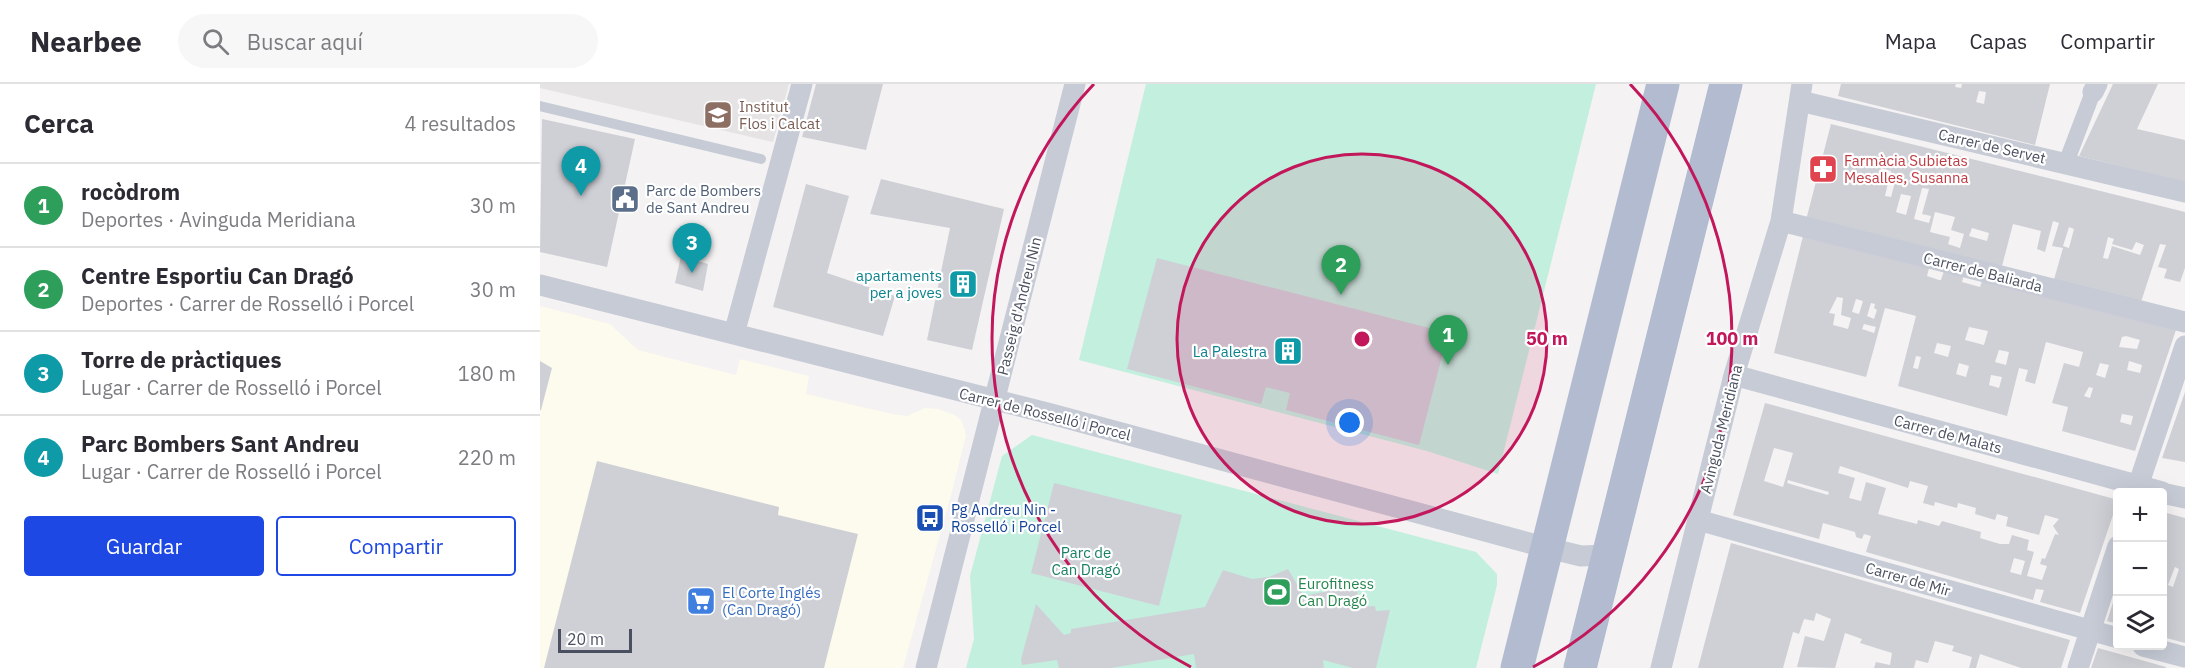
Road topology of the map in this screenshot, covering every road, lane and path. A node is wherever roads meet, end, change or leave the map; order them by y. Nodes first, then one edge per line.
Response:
1 (802, 84) edge
2 (1075, 84) edge
3 (1663, 84) edge
4 (1725, 84) edge
5 (2095, 88) edge
6 (1801, 92) edge
7 (540, 105) edge
8 (761, 159) dead end
9 (2066, 164) junction
10 (2185, 192) edge
11 (1781, 220) junction
12 (540, 285) edge
13 (2185, 322) edge
14 (734, 334) junction
15 (2185, 346) edge
16 (1734, 375) junction
17 (994, 400) junction
18 (2130, 488) edge
19 (2138, 488) edge
20 (2167, 493) edge
21 (2185, 498) edge
22 (1698, 520) junction
23 (1548, 548) junction
24 (1608, 555) junction
25 (2113, 561) edge
26 (2090, 631) junction
27 (2113, 637) edge
28 (2160, 650) edge
29 (2185, 657) edge
30 (926, 668) edge
31 (1517, 668) edge
32 (1580, 668) edge
33 (1661, 668) edge
34 (2078, 668) edge

1 - 14 street
2 - 17 street, Passeig d'Andreu Nin
3 - 23 main road
4 - 24 main road
5 - 9 street
6 - 9 street, Carrer de Servet
6 - 11 street, Avinguda Meridiana
7 - 8 lane
9 - 10 street, Carrer de Servet
11 - 13 street, Carrer de Baliarda
11 - 16 street, Avinguda Meridiana
12 - 14 street, Carrer de Rosselló i Porcel
14 - 17 street, Carrer de Rosselló i Porcel
15 - 19 street
16 - 18 street, Carrer de Malats
16 - 22 street, Avinguda Meridiana
17 - 23 street, Carrer de Rosselló i Porcel
17 - 30 street, Passeig d'Andreu Nin
20 - 21 street, Carrer de Malats
22 - 26 street, Carrer de Mir
22 - 33 street, Avinguda Meridiana
23 - 24 street
23 - 31 main road
24 - 32 main road
25 - 26 street
26 - 27 street, Carrer de Mir
26 - 34 street
28 - 29 street

